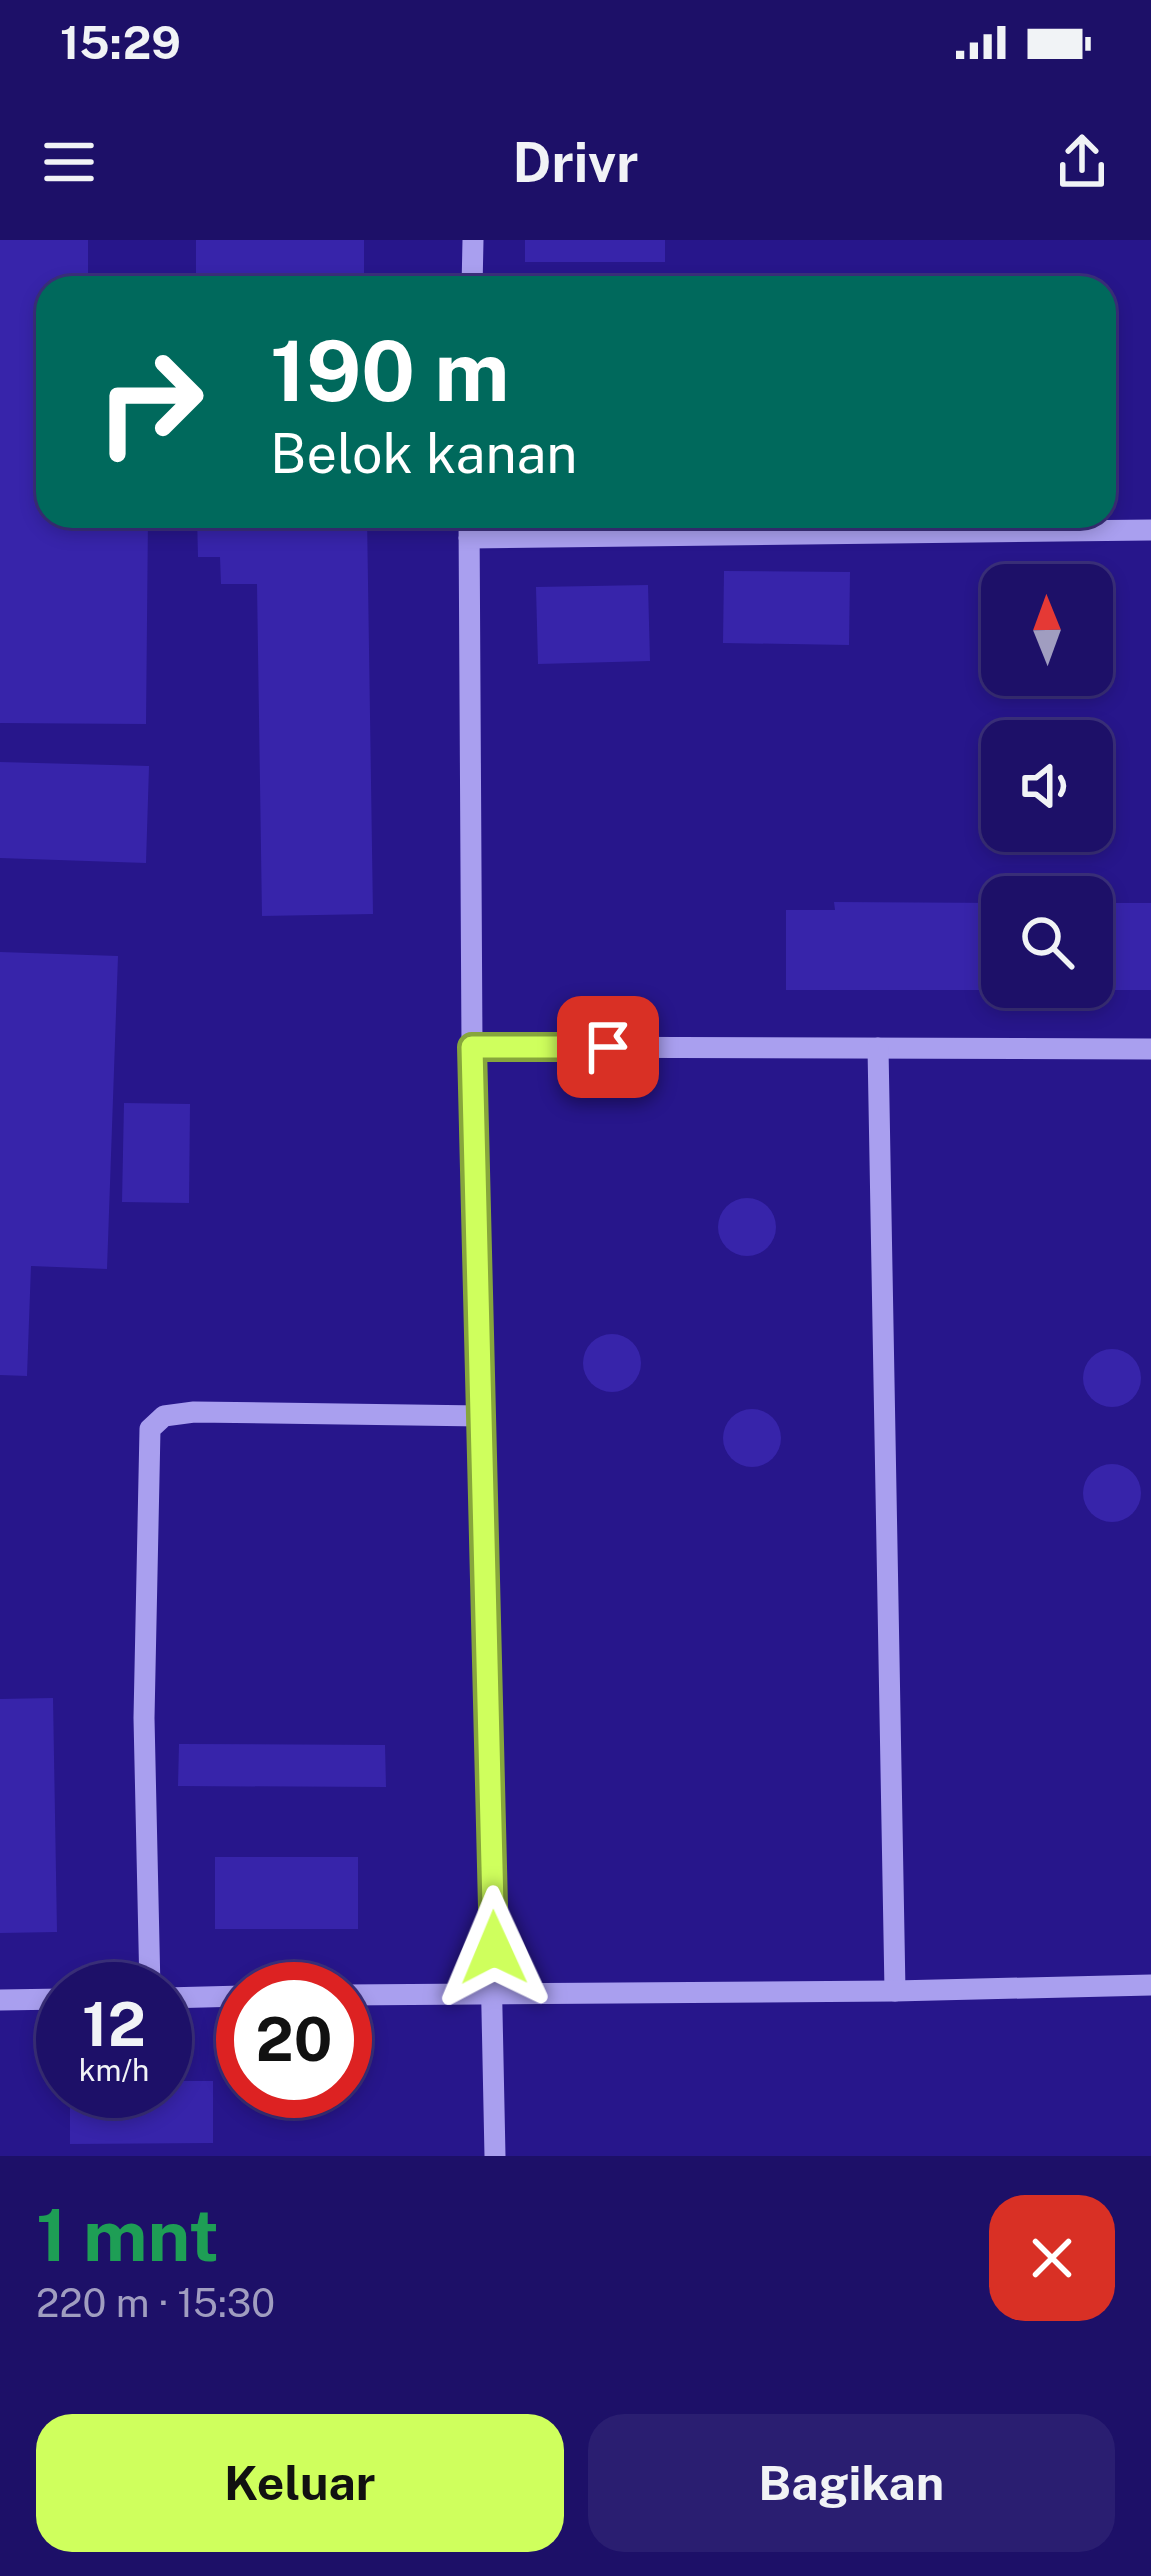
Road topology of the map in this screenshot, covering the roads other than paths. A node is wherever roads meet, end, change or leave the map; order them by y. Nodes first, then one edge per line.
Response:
1 (473, 240) edge
2 (472, 276) edge
3 (469, 528) edge
4 (696, 528) edge
5 (1151, 530) edge
6 (472, 1047) junction
7 (878, 1048) junction
8 (1151, 1048) edge
9 (481, 1416) junction
10 (149, 1962) edge
11 (1151, 1985) edge
12 (895, 1991) junction
13 (495, 1993) junction
14 (372, 1995) edge
15 (36, 1999) edge
16 (0, 2000) edge
17 (495, 2156) edge

1 - 2 lane
3 - 6 lane
4 - 5 lane
6 - 7 lane
6 - 9 lane
7 - 8 lane
7 - 12 lane
9 - 10 lane
9 - 13 lane
11 - 12 lane
12 - 13 lane
13 - 14 lane
13 - 17 lane
15 - 16 lane

